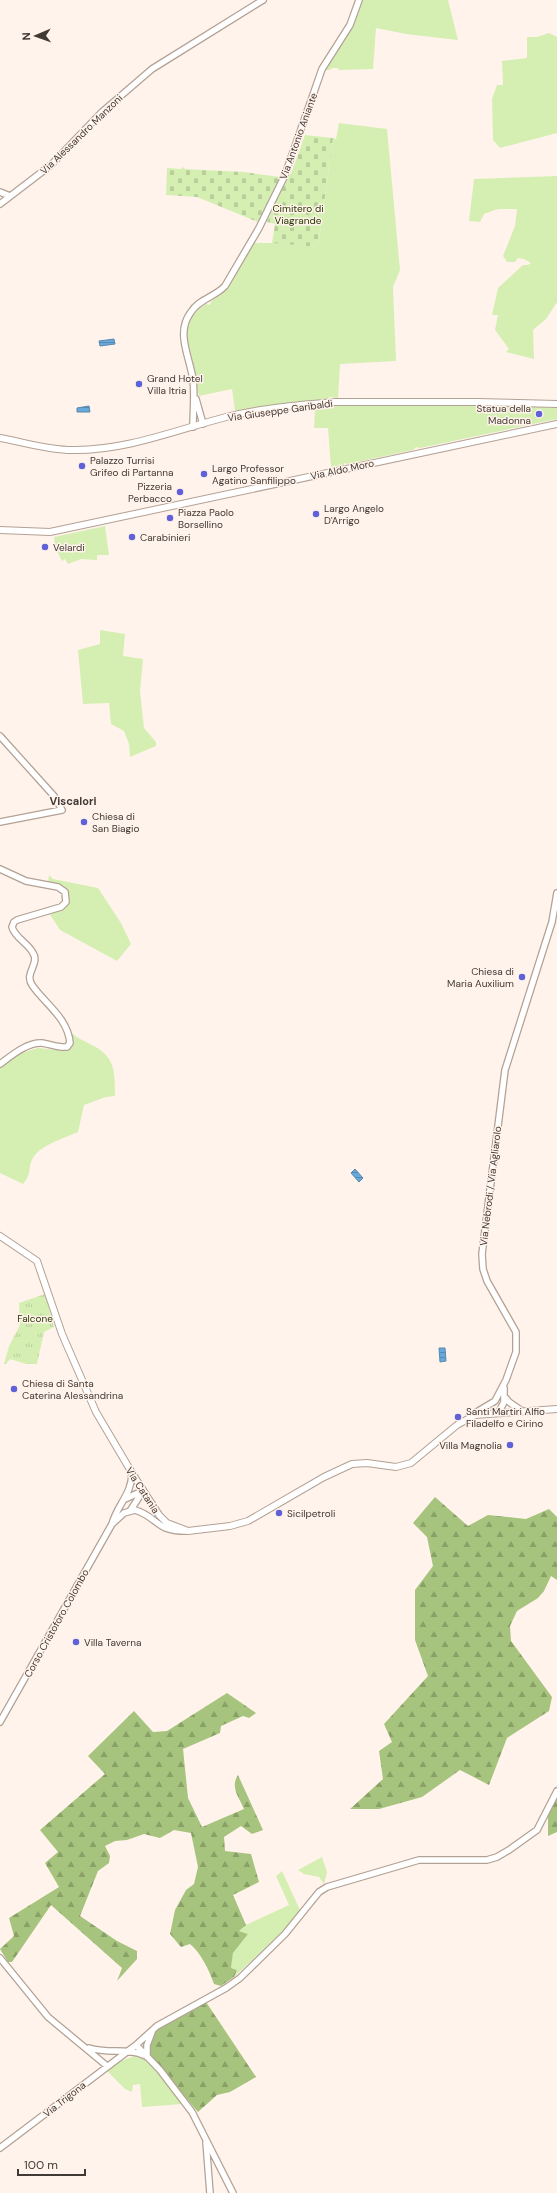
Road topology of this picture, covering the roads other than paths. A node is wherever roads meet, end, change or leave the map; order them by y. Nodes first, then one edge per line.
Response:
1 (263, 0) edge
2 (359, 0) edge
3 (0, 192) edge
4 (10, 196) junction
5 (0, 204) edge
6 (194, 393) junction
7 (557, 406) edge
8 (557, 422) edge
9 (203, 424) junction
10 (193, 427) junction
11 (0, 438) edge
12 (0, 530) edge
13 (0, 736) edge
14 (54, 796) junction
15 (54, 811) junction
16 (0, 822) edge
17 (0, 869) edge
18 (557, 893) edge
19 (0, 1064) edge
20 (0, 1236) edge
21 (506, 1380) junction
22 (504, 1395) junction
23 (498, 1398) junction
24 (557, 1409) edge
25 (522, 1411) junction
26 (499, 1412) junction
27 (469, 1418) junction
28 (132, 1473) junction
29 (144, 1493) junction
30 (125, 1499) junction
31 (130, 1510) junction
32 (112, 1524) junction
33 (188, 1531) junction
34 (0, 1722) edge
35 (557, 1791) edge
36 (0, 1958) edge
37 (153, 2029) junction
38 (79, 2044) junction
39 (136, 2046) junction
40 (128, 2051) junction
41 (108, 2052) junction
42 (96, 2056) junction
43 (147, 2057) junction
44 (114, 2060) junction
45 (107, 2066) junction
46 (0, 2148) edge
47 (208, 2149) junction
48 (210, 2193) edge
49 (233, 2193) edge

1 - 4 street, Via Alessandro Manzoni
2 - 6 street, Via Antonio Aniante
3 - 4 street
4 - 5 street, Via Alessandro Manzoni
6 - 9 street
6 - 10 street
7 - 9 main road, Via Giuseppe Garibaldi
8 - 12 main road, Via Aldo Moro
9 - 10 main road, Via Giuseppe Garibaldi
10 - 11 main road, Via Giuseppe Garibaldi
13 - 14 street
14 - 15 street
14 - 15 street
15 - 16 street
17 - 19 street
18 - 21 street, Via Nebrodi / Via Agliarolo
20 - 28 main road, Via Catania
21 - 22 street
21 - 23 street
22 - 25 street
22 - 26 street
23 - 26 street
23 - 27 street
24 - 25 main road, Via Catania
25 - 26 main road, Via Catania
26 - 27 main road, Via Catania
27 - 33 main road, Via Catania
28 - 29 main road, Via Catania
28 - 30 street, Corso Cristoforo Colombo
29 - 30 street
29 - 31 street
29 - 33 main road, Via Catania
30 - 32 street, Corso Cristoforo Colombo
31 - 32 street
31 - 33 street
32 - 34 street, Corso Cristoforo Colombo
35 - 37 street, Via Trigona
36 - 38 street
37 - 39 street, Via Trigona
37 - 43 street
38 - 41 street
38 - 42 street
39 - 40 street, Via Trigona
39 - 43 street
40 - 41 street
40 - 43 street
40 - 44 street, Via Trigona
41 - 44 street
42 - 44 street
42 - 45 street
43 - 47 street
44 - 45 street, Via Trigona
45 - 46 street, Via Trigona
47 - 48 street
47 - 49 street

